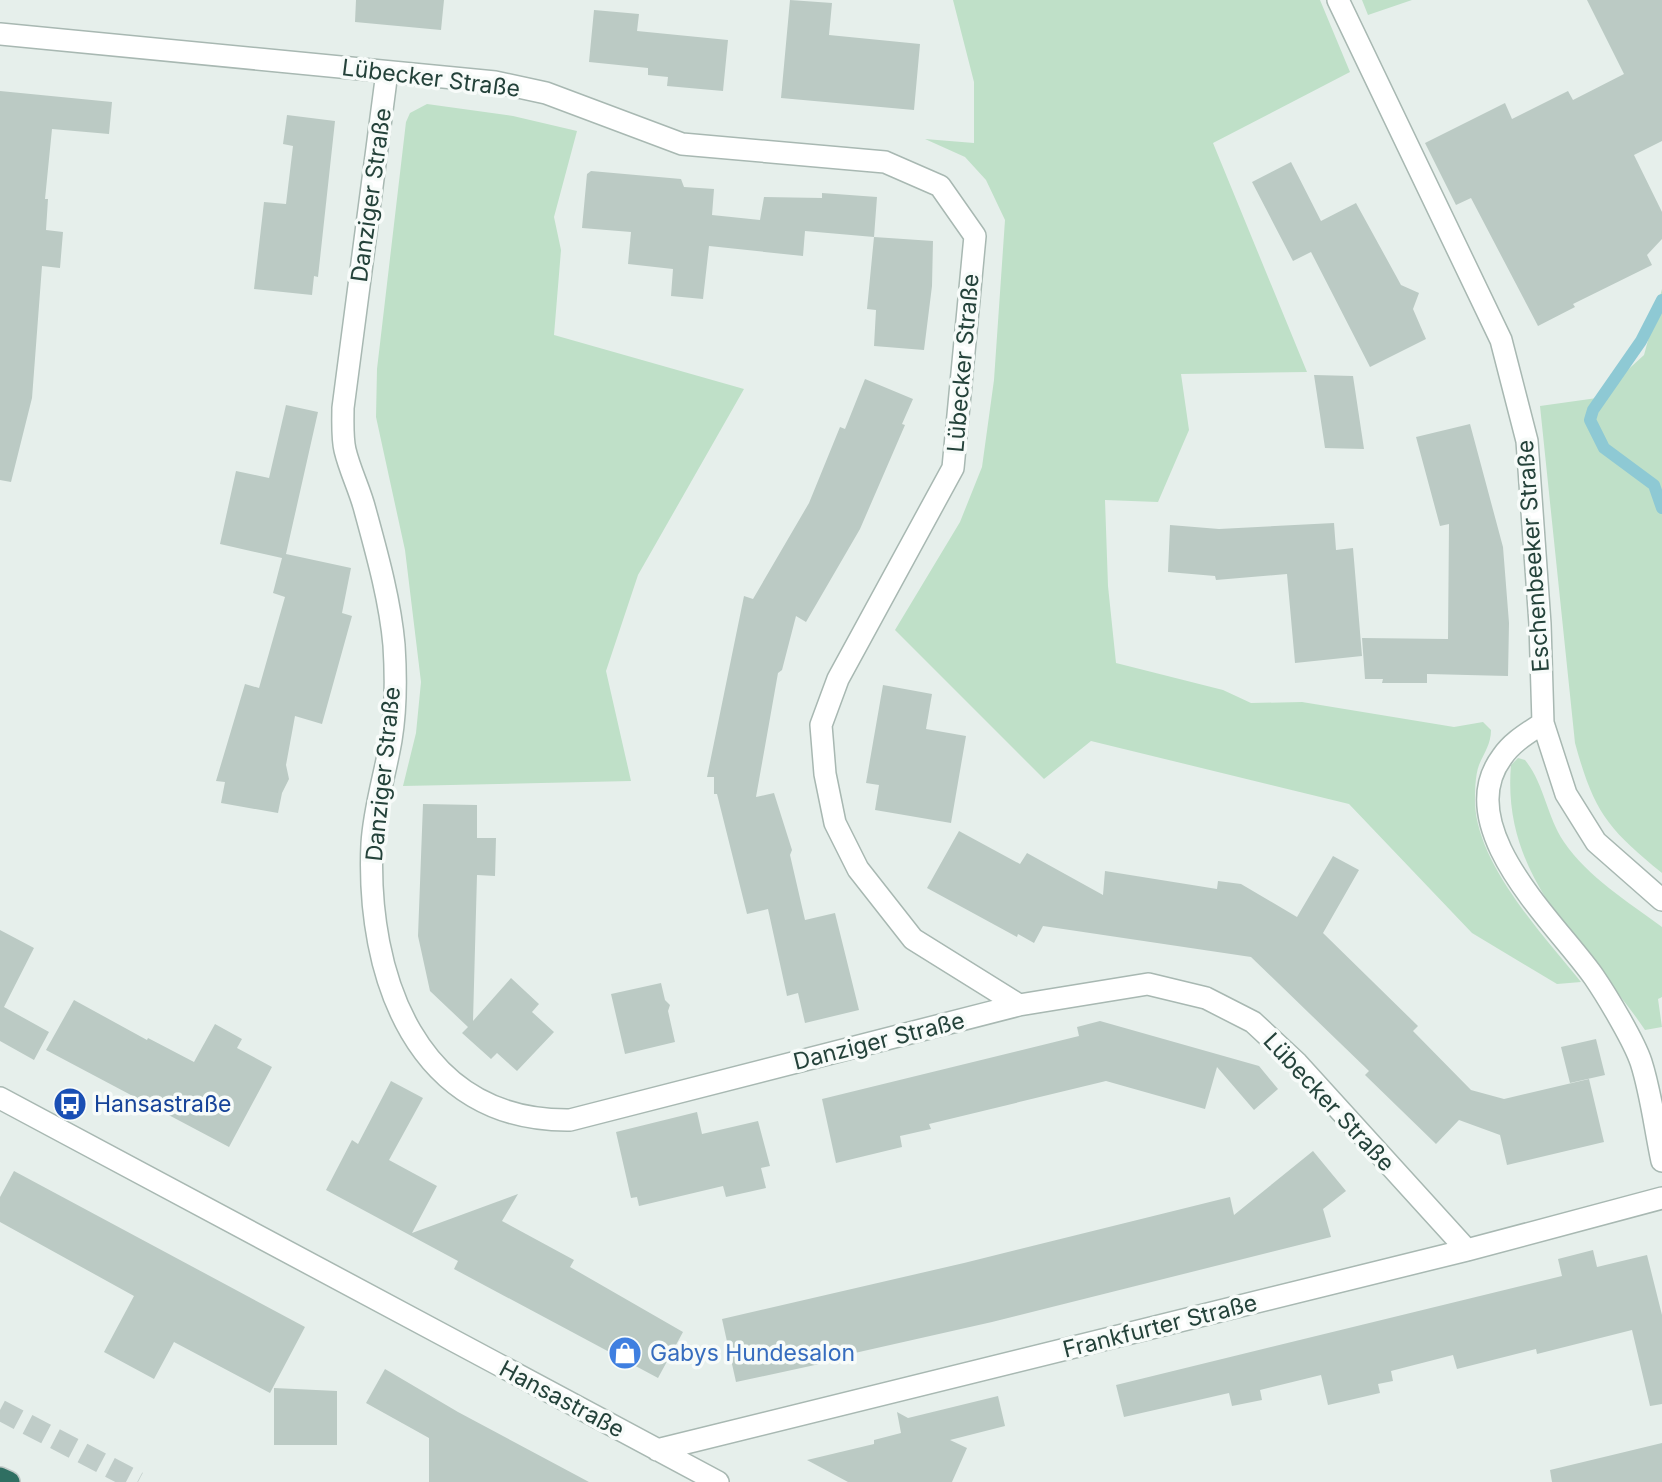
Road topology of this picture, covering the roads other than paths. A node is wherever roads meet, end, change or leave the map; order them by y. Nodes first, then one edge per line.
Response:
1 (1338, 0) edge
2 (0, 34) edge
3 (387, 72) junction
4 (1543, 723) junction
5 (1662, 900) edge
6 (1018, 1005) junction
7 (0, 1097) edge
8 (1662, 1161) edge
9 (1662, 1198) edge
10 (1467, 1250) junction
11 (657, 1450) junction
12 (0, 1478) edge
13 (9, 1482) edge
14 (718, 1482) edge

1 - 4 street, Eschenbeeker Straße
2 - 3 street, Lübecker Straße
3 - 6 street, Lübecker Straße
3 - 6 street, Danziger Straße
4 - 5 street, Eschenbeeker Straße
4 - 8 street
6 - 10 street, Lübecker Straße
7 - 11 street, Hansastraße
9 - 10 street, Frankfurter Straße
10 - 11 street, Frankfurter Straße
11 - 14 street, Hansastraße
12 - 13 highway

